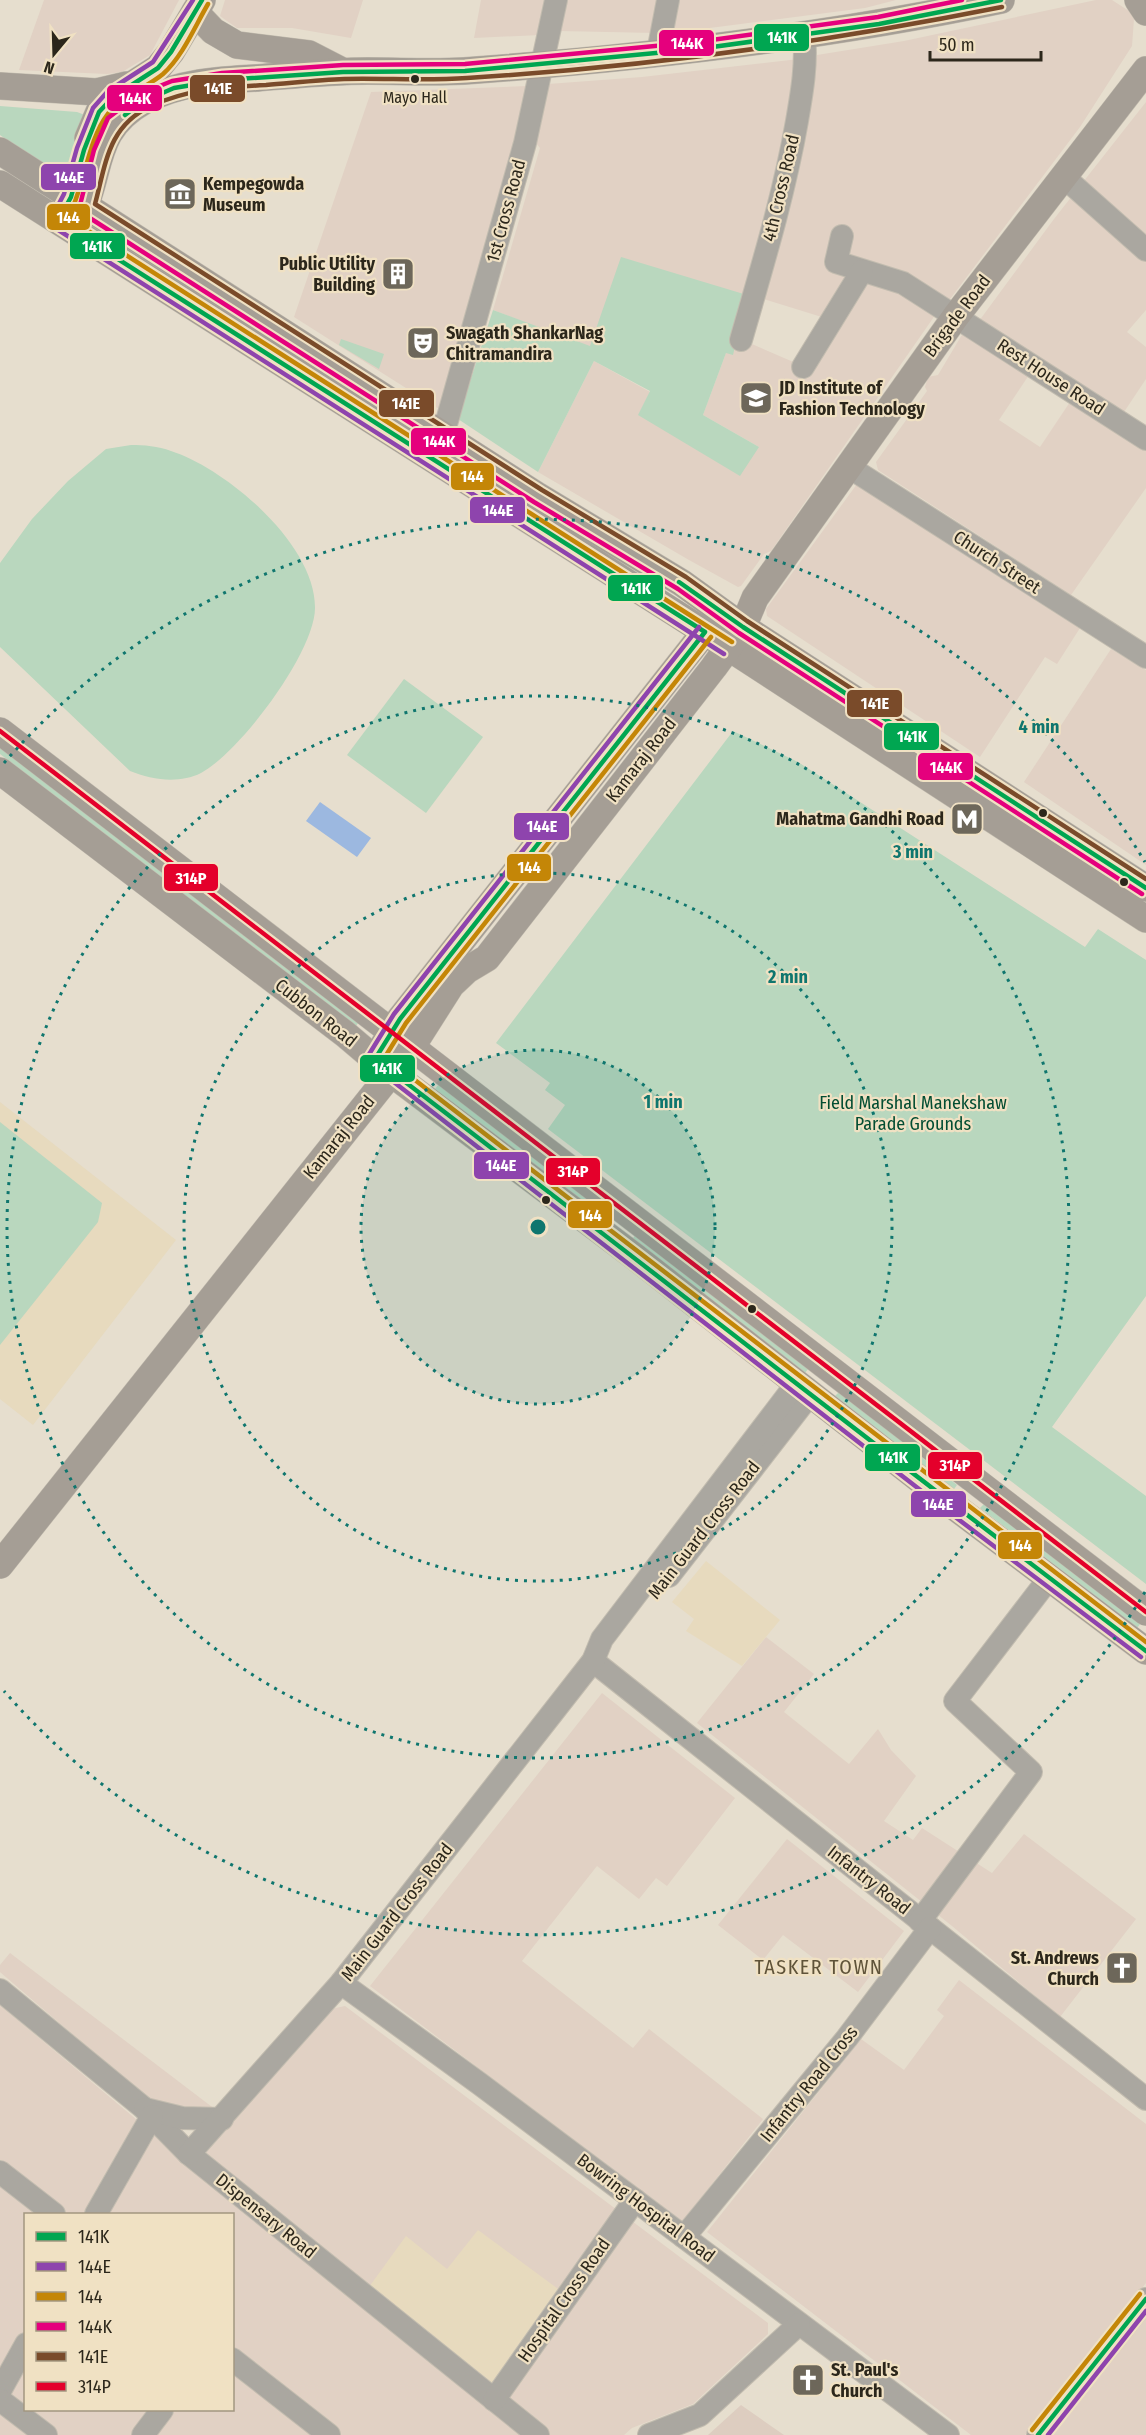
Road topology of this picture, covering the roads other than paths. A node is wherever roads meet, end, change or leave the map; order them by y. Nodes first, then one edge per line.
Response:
1 (556, 0) edge
2 (668, 0) edge
3 (1138, 0) edge
4 (987, 1) edge
5 (199, 6) edge
6 (1146, 12) edge
7 (804, 34) junction
8 (658, 52) junction
9 (543, 64) junction
10 (1146, 70) edge
11 (344, 72) junction
12 (130, 84) junction
13 (0, 86) edge
14 (0, 151) edge
15 (1065, 178) junction
16 (0, 184) edge
17 (72, 214) junction
18 (843, 236) dead end
19 (1146, 250) edge
20 (862, 271) junction
21 (956, 315) junction
22 (741, 340) dead end
23 (803, 367) dead end
24 (446, 427) junction
25 (1146, 438) edge
26 (849, 467) junction
27 (755, 598) junction
28 (713, 622) junction
29 (735, 638) junction
30 (1146, 657) edge
31 (0, 731) edge
32 (0, 771) edge
33 (577, 794) junction
34 (600, 813) junction
35 (1146, 888) edge
36 (1146, 919) edge
37 (400, 1041) junction
38 (383, 1066) junction
39 (628, 1214) junction
40 (608, 1236) junction
41 (235, 1256) junction
42 (766, 1359) junction
43 (804, 1388) junction
44 (767, 1421) junction
45 (975, 1482) junction
46 (955, 1507) junction
47 (0, 1541) edge
48 (0, 1565) edge
49 (1050, 1577) junction
50 (1146, 1612) edge
51 (1146, 1651) edge
52 (593, 1661) junction
53 (925, 1925) junction
54 (341, 1983) junction
55 (0, 1990) edge
56 (1146, 2099) edge
57 (148, 2113) junction
58 (222, 2119) junction
59 (189, 2154) junction
60 (0, 2172) edge
61 (635, 2200) junction
62 (53, 2213) edge
63 (97, 2213) edge
64 (684, 2237) junction
65 (1146, 2299) edge
66 (799, 2324) junction
67 (24, 2348) edge
68 (234, 2361) edge
69 (0, 2391) edge
70 (0, 2400) edge
71 (494, 2400) junction
72 (161, 2411) edge
73 (46, 2435) edge
74 (143, 2435) edge
75 (329, 2435) edge
76 (538, 2435) edge
77 (649, 2435) edge
78 (948, 2435) edge
79 (1038, 2435) edge

1 - 9 street, 1st Cross Road
2 - 8 street
3 - 6 main road
4 - 7 main road
5 - 11 main road
5 - 12 main road
7 - 8 main road
7 - 22 street, 4th Cross Road
8 - 9 main road
9 - 11 main road
9 - 24 street, 1st Cross Road
10 - 15 main road, Brigade Road
11 - 17 main road
12 - 13 main road
12 - 17 main road
14 - 17 main road
15 - 19 street
15 - 21 main road, Brigade Road
16 - 17 main road
17 - 24 main road
17 - 28 main road
18 - 20 street, Rest House Road
20 - 21 street, Rest House Road
20 - 23 street
21 - 25 street, Rest House Road
21 - 26 main road, Brigade Road
24 - 28 main road
26 - 27 main road, Brigade Road
26 - 30 street, Church Street
27 - 28 main road
27 - 29 main road, Brigade Road
28 - 29 main road
28 - 33 main road, Kamaraj Road
29 - 34 main road, Kamaraj Road
29 - 35 main road
29 - 36 main road
31 - 37 main road, Cubbon Road
32 - 38 main road, Cubbon Road
33 - 34 main road
33 - 37 main road, Kamaraj Road
34 - 37 main road, Kamaraj Road
37 - 38 main road, Kamaraj Road
37 - 39 main road, Cubbon Road
38 - 40 main road, Cubbon Road
38 - 41 main road, Kamaraj Road
39 - 40 main road
39 - 45 main road, Cubbon Road
40 - 42 main road, Cubbon Road
41 - 47 main road, Kamaraj Road
41 - 48 main road, Kamaraj Road
42 - 43 main road, Cubbon Road
42 - 44 street
43 - 44 street, Main Guard Cross Road
43 - 46 main road, Cubbon Road
43 - 52 street, Main Guard Cross Road
44 - 52 street, Main Guard Cross Road
45 - 46 main road
45 - 50 main road, Cubbon Road
46 - 49 main road, Cubbon Road
49 - 51 main road, Cubbon Road
49 - 53 street, Infantry Road Cross
52 - 53 street, Infantry Road
52 - 54 street, Main Guard Cross Road
53 - 56 street, Infantry Road
53 - 64 street, Infantry Road Cross
54 - 58 street, Main Guard Cross Road
54 - 61 street, Bowring Hospital Road
55 - 57 street, Dispensary Road
57 - 58 street
57 - 59 street, Dispensary Road
57 - 63 street
58 - 59 street, Main Guard Cross Road
59 - 71 street, Dispensary Road
60 - 62 street
61 - 64 street, Bowring Hospital Road
61 - 71 street, Hospital Cross Road
64 - 66 street, Bowring Hospital Road
65 - 79 street
66 - 77 street
66 - 78 street, Bowring Hospital Road
67 - 69 street
68 - 75 street
70 - 73 street
71 - 76 street, Dispensary Road
72 - 74 street

